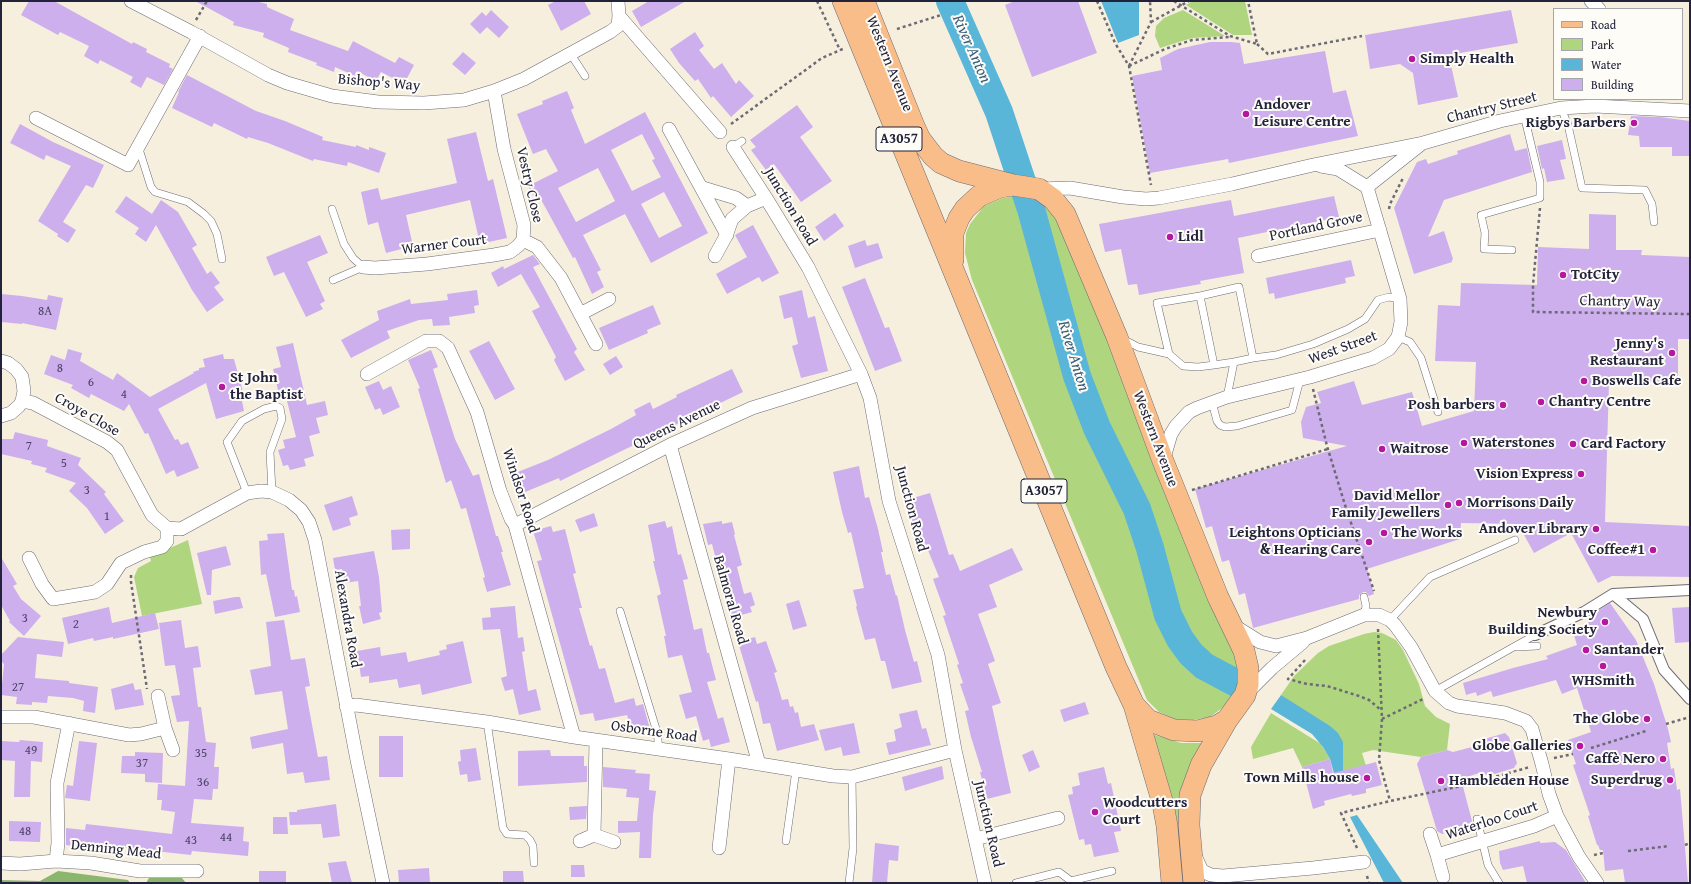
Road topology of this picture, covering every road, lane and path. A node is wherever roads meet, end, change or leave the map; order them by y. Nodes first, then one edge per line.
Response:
1 (131, 1) edge
2 (207, 1) edge
3 (618, 1) edge
4 (817, 1) edge
5 (843, 1) edge
6 (864, 1) edge
7 (1097, 1) edge
8 (1150, 1) edge
9 (1174, 1) edge
10 (1189, 1) edge
11 (1248, 1) edge
12 (1591, 1) edge
13 (1182, 6) junction
14 (1599, 8) edge
15 (941, 15) dead end
16 (620, 16) junction
17 (1151, 22) junction
18 (897, 29) dead end
19 (195, 34) junction
20 (1230, 36) junction
21 (1362, 36) dead end
22 (1257, 44) junction
23 (845, 48) dead end
24 (840, 50) junction
25 (570, 52) junction
26 (1129, 66) junction
27 (584, 76) dead end
28 (494, 91) junction
29 (1561, 108) junction
30 (1690, 111) edge
31 (1524, 115) junction
32 (36, 118) dead end
33 (669, 129) dead end
34 (724, 129) joint
35 (1423, 142) junction
36 (737, 144) dead end
37 (138, 149) junction
38 (1313, 165) junction
39 (1406, 171) dead end
40 (1028, 187) junction
41 (1151, 187) dead end
42 (1367, 187) junction
43 (703, 188) junction
44 (766, 198) junction
45 (1540, 198) junction
46 (747, 206) junction
47 (332, 209) dead end
48 (1388, 211) dead end
49 (1654, 222) dead end
50 (1380, 230) junction
51 (727, 235) junction
52 (523, 240) junction
53 (1512, 250) dead end
54 (715, 256) dead end
55 (1258, 256) dead end
56 (222, 259) dead end
57 (364, 267) junction
58 (955, 276) junction
59 (333, 280) dead end
60 (1200, 296) junction
61 (609, 299) dead end
62 (1400, 299) junction
63 (580, 314) junction
64 (1690, 314) edge
65 (1117, 337) junction
66 (1398, 337) junction
67 (596, 344) dead end
68 (1169, 354) junction
69 (1253, 358) junction
70 (1, 361) edge
71 (1234, 362) junction
72 (1214, 365) junction
73 (367, 374) dead end
74 (861, 374) junction
75 (1305, 379) junction
76 (1227, 398) junction
77 (22, 401) junction
78 (1212, 402) junction
79 (1438, 412) dead end
80 (1, 416) edge
81 (670, 445) junction
82 (1328, 449) junction
83 (1163, 461) junction
84 (1192, 490) dead end
85 (272, 492) junction
86 (247, 493) junction
87 (515, 525) junction
88 (167, 528) junction
89 (1515, 540) dead end
90 (144, 552) junction
91 (29, 558) dead end
92 (1690, 590) edge
93 (1613, 594) junction
94 (1364, 597) dead end
95 (620, 611) dead end
96 (1364, 615) junction
97 (1382, 620) junction
98 (1229, 622) junction
99 (1535, 635) joint
100 (1307, 638) junction
101 (1537, 646) dead end
102 (1514, 647) junction
103 (1306, 659) dead end
104 (1431, 694) junction
105 (1245, 695) junction
106 (158, 696) joint
107 (1690, 700) edge
108 (1134, 705) junction
109 (346, 706) junction
110 (1382, 711) junction
111 (1, 717) edge
112 (1690, 717) edge
113 (1382, 719) junction
114 (1227, 720) junction
115 (487, 722) junction
116 (68, 723) junction
117 (1666, 724) dead end
118 (165, 728) junction
119 (1646, 731) dead end
120 (574, 738) junction
121 (596, 741) junction
122 (1591, 748) dead end
123 (659, 749) junction
124 (173, 750) dead end
125 (955, 750) junction
126 (1572, 754) dead end
127 (729, 759) junction
128 (1542, 762) junction
129 (759, 764) junction
130 (796, 770) junction
131 (852, 777) junction
132 (1390, 801) junction
133 (1557, 816) junction
134 (1058, 818) dead end
135 (1477, 819) dead end
136 (1430, 834) dead end
137 (594, 835) junction
138 (975, 839) junction
139 (580, 841) dead end
140 (786, 841) dead end
141 (1482, 841) junction
142 (614, 842) dead end
143 (1690, 843) edge
144 (1191, 845) junction
145 (1685, 845) dead end
146 (1670, 846) dead end
147 (719, 848) dead end
148 (1628, 851) dead end
149 (1437, 855) junction
150 (56, 861) junction
151 (1364, 862) joint
152 (1, 863) edge
153 (534, 863) dead end
154 (197, 871) dead end
155 (1112, 871) dead end
156 (1224, 876) junction
157 (1444, 880) edge
158 (1078, 881) edge
159 (383, 883) edge
160 (848, 883) edge
161 (985, 883) edge
162 (1016, 883) edge
163 (1172, 883) edge
164 (1194, 883) edge
165 (1206, 883) edge
166 (1499, 883) edge
167 (1597, 883) edge

1 - 19 street, Bishop's Way
2 - 19 path
3 - 16 street
4 - 24 path
5 - 58 main road, Western Avenue / A3057
6 - 40 main road, Western Avenue / A3057
7 - 26 path
8 - 17 path
9 - 13 path
10 - 13 path
11 - 22 path
12 - 14 street
13 - 17 path
13 - 20 path
15 - 18 path
16 - 25 street, Bishop's Way
16 - 34 street
17 - 26 path
19 - 28 street, Bishop's Way
19 - 37 street
20 - 22 path
20 - 26 path
21 - 22 path
23 - 24 path
24 - 34 path
25 - 27 lane
25 - 28 street, Bishop's Way
26 - 41 path
28 - 52 street, Vestry Close
29 - 30 street, Chantry Street
29 - 31 street, Chantry Street
29 - 49 lane
31 - 35 street, Chantry Street
31 - 45 lane
32 - 37 street
33 - 43 street
35 - 38 street, Chantry Street
35 - 42 street, Chantry Street
36 - 44 street, Junction Road
37 - 56 lane
38 - 40 street
38 - 42 street
39 - 48 path
40 - 58 main road, Western Avenue / A3057
40 - 65 main road, Western Avenue / A3057
42 - 50 street, West Street
43 - 46 street
43 - 51 street
44 - 46 street
44 - 74 street, Junction Road
45 - 53 lane
45 - 64 path, Chantry Way
46 - 51 street
47 - 57 lane
50 - 55 street, Portland Grove
50 - 62 street, West Street
51 - 54 street
52 - 57 street, Warner Court
52 - 63 street, Vestry Close
57 - 59 lane
58 - 108 main road, Western Avenue / A3057
60 - 68 lane
60 - 69 lane
60 - 72 lane
61 - 63 street
62 - 66 street, West Street
62 - 69 lane
63 - 67 street, Vestry Close
65 - 68 lane
65 - 83 main road, Western Avenue / A3057
66 - 75 street, West Street
66 - 79 lane
68 - 72 lane
69 - 71 lane
70 - 77 street
71 - 72 lane
71 - 76 lane
73 - 87 street, Windsor Road
74 - 81 street, Queens Avenue
74 - 125 street, Junction Road
75 - 76 street, West Street
75 - 78 lane
75 - 82 path
76 - 78 street, West Street
77 - 80 street
77 - 88 street, Croye Close
78 - 83 street, West Street
81 - 87 street, Queens Avenue
81 - 129 street, Balmoral Road
82 - 84 path
82 - 97 path
83 - 98 main road, Western Avenue / A3057
85 - 86 street, Alexandra Road
85 - 86 lane
85 - 109 street, Alexandra Road
86 - 88 street, Alexandra Road
87 - 120 street, Windsor Road
88 - 90 street
89 - 97 lane
90 - 91 street
90 - 106 path
92 - 93 street
93 - 99 street
93 - 107 street
94 - 96 lane
95 - 123 lane
96 - 97 street
96 - 100 street
97 - 104 street, Waterloo Court
97 - 110 path
98 - 100 street
98 - 105 main road, Western Avenue / A3057
99 - 102 lane
100 - 105 street
101 - 102 lane
102 - 104 lane
103 - 110 path
104 - 113 path
104 - 128 street, Waterloo Court
105 - 114 main road, Western Avenue / A3057
106 - 118 street
108 - 114 main road, Western Avenue / A3057
108 - 163 main road, Western Avenue / A3057
109 - 115 street, Osborne Road
109 - 159 street, Alexandra Road
110 - 113 path
111 - 116 street
112 - 117 path
113 - 132 path
114 - 144 main road, Western Avenue / A3057
115 - 120 street, Osborne Road
115 - 153 lane
116 - 118 street
116 - 150 street, Denning Mead
118 - 124 street
119 - 122 path
120 - 121 street, Osborne Road
121 - 123 street, Osborne Road
121 - 137 street
123 - 127 street, Osborne Road
125 - 131 street, Osborne Road
125 - 138 street, Junction Road
126 - 128 path
127 - 129 street, Osborne Road
127 - 147 street
128 - 132 path
128 - 133 street, Waterloo Court
129 - 130 street, Osborne Road
130 - 131 street, Osborne Road
130 - 140 lane
131 - 160 lane
132 - 151 path
133 - 141 street, Waterloo Court
133 - 167 street, Waterloo Court
134 - 138 street
135 - 141 lane
136 - 149 street, Waterloo Court
137 - 139 street
137 - 142 street
138 - 161 street, Junction Road
141 - 149 street, Waterloo Court
141 - 166 lane
143 - 145 path
144 - 156 street
144 - 164 main road, Western Avenue / A3057
146 - 148 path
149 - 157 street, Waterloo Court
150 - 152 street, Denning Mead
150 - 154 street, Denning Mead
151 - 156 street
155 - 158 lane
156 - 165 street
158 - 162 lane

